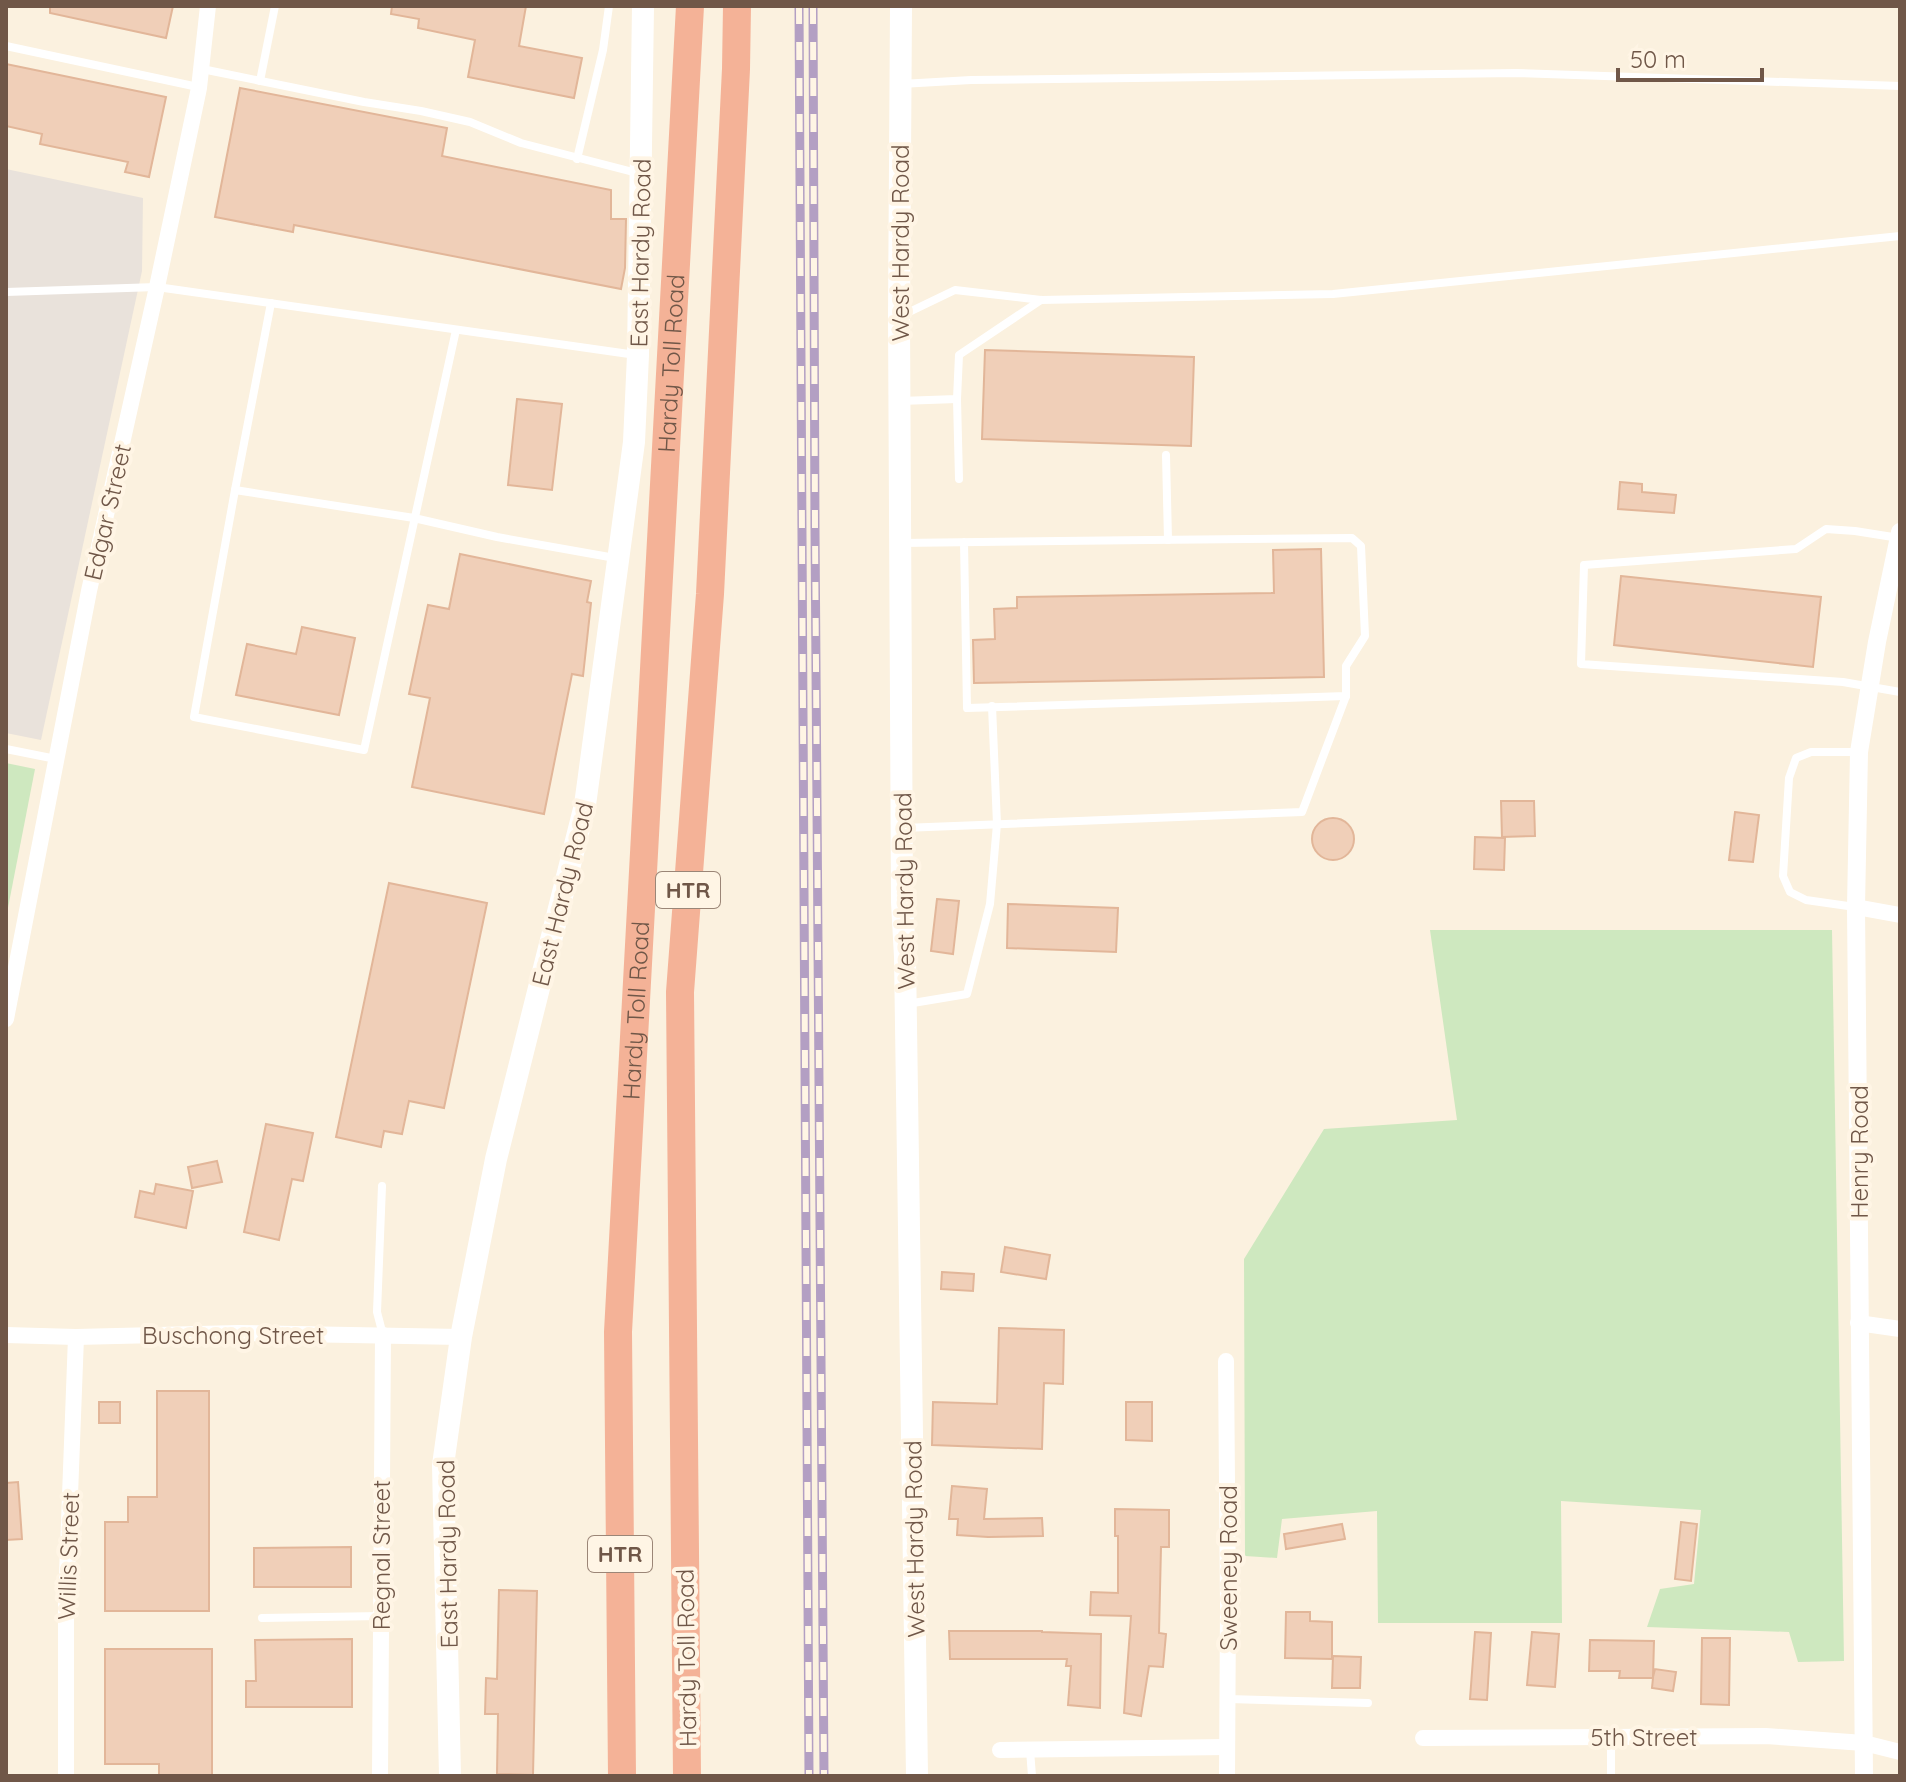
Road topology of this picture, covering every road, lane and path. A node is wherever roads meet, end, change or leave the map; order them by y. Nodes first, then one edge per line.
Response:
1 (208, 6) edge
2 (275, 6) edge
3 (609, 6) edge
4 (643, 6) edge
5 (690, 6) edge
6 (737, 6) edge
7 (901, 6) edge
8 (6, 46) edge
9 (202, 69) junction
10 (260, 81) junction
11 (901, 84) junction
12 (1900, 86) edge
13 (199, 88) junction
14 (577, 159) junction
15 (641, 174) junction
16 (1900, 236) edge
17 (157, 287) junction
18 (6, 292) edge
19 (1041, 300) junction
20 (271, 303) junction
21 (899, 317) junction
22 (456, 330) junction
23 (638, 355) junction
24 (957, 399) junction
25 (899, 401) junction
26 (1166, 455) dead end
27 (959, 479) dead end
28 (235, 490) junction
29 (414, 518) junction
30 (1899, 535) edge
31 (1168, 540) junction
32 (964, 542) junction
33 (900, 543) junction
34 (618, 559) junction
35 (1869, 686) junction
36 (1900, 692) edge
37 (1346, 696) junction
38 (992, 706) junction
39 (6, 749) edge
40 (1859, 752) junction
41 (57, 759) junction
42 (997, 824) junction
43 (902, 828) junction
44 (1856, 907) junction
45 (1900, 915) edge
46 (8, 996) edge
47 (906, 1004) junction
48 (6, 1019) edge
49 (382, 1186) dead end
50 (1858, 1323) junction
51 (1900, 1329) edge
52 (6, 1335) edge
53 (383, 1335) junction
54 (76, 1337) junction
55 (461, 1337) junction
56 (1226, 1361) dead end
57 (381, 1616) junction
58 (262, 1618) dead end
59 (1227, 1699) junction
60 (1368, 1703) dead end
61 (1611, 1737) junction
62 (1423, 1738) dead end
63 (1864, 1743) junction
64 (1227, 1747) junction
65 (1000, 1750) dead end
66 (1030, 1750) junction
67 (1900, 1752) edge
68 (66, 1776) edge
69 (380, 1776) edge
70 (450, 1776) edge
71 (622, 1776) edge
72 (687, 1776) edge
73 (917, 1776) edge
74 (1032, 1776) edge
75 (1227, 1776) edge
76 (1611, 1776) edge
77 (1864, 1776) edge

1 - 9 street, Edgar Street
2 - 10 lane
3 - 14 lane
4 - 15 main road, East Hardy Road
5 - 71 highway, Hardy Toll Road / HTR
6 - 72 highway, Hardy Toll Road / HTR
7 - 11 main road, West Hardy Road
8 - 13 lane
9 - 10 lane
9 - 13 street, Edgar Street
10 - 14 lane
11 - 12 lane
11 - 21 main road, West Hardy Road
13 - 17 street, Edgar Street
14 - 15 lane
15 - 23 main road, East Hardy Road
16 - 19 lane
17 - 18 lane
17 - 20 lane
17 - 41 street, Edgar Street
19 - 21 lane
19 - 24 lane
20 - 22 lane
20 - 28 lane
21 - 25 main road, West Hardy Road
22 - 23 lane
22 - 29 lane
23 - 34 main road, East Hardy Road
24 - 25 lane
24 - 27 lane
25 - 33 main road, West Hardy Road
26 - 31 lane
28 - 29 lane
28 - 29 lane
29 - 34 lane
30 - 35 street, Henry Road
30 - 35 lane
31 - 32 lane
31 - 37 lane
32 - 33 lane
32 - 38 lane
33 - 43 main road, West Hardy Road
34 - 55 main road, East Hardy Road
35 - 36 lane
35 - 40 street, Henry Road
37 - 38 lane
37 - 42 lane
38 - 42 lane
39 - 41 lane
40 - 44 street, Henry Road
40 - 44 lane
41 - 46 street, Edgar Street
42 - 43 lane
42 - 47 lane
43 - 47 main road, West Hardy Road
44 - 45 street
44 - 50 street, Henry Road
46 - 48 street, Edgar Street
47 - 73 main road, West Hardy Road
49 - 53 lane
50 - 51 street
50 - 63 street, Henry Road
52 - 54 street, Buschong Street
53 - 54 street, Buschong Street
53 - 55 street, Buschong Street
53 - 57 street, Regnal Street
54 - 68 street, Willis Street
55 - 70 main road, East Hardy Road
56 - 59 street, Sweeney Road
57 - 58 lane
57 - 69 street, Regnal Street
59 - 60 lane
59 - 64 street, Sweeney Road
61 - 62 street, 5th Street
61 - 63 street, 5th Street
61 - 76 lane
63 - 67 street, 5th Street
63 - 77 street, Henry Road
64 - 66 street
64 - 75 street, Sweeney Road
65 - 66 street
66 - 74 lane

